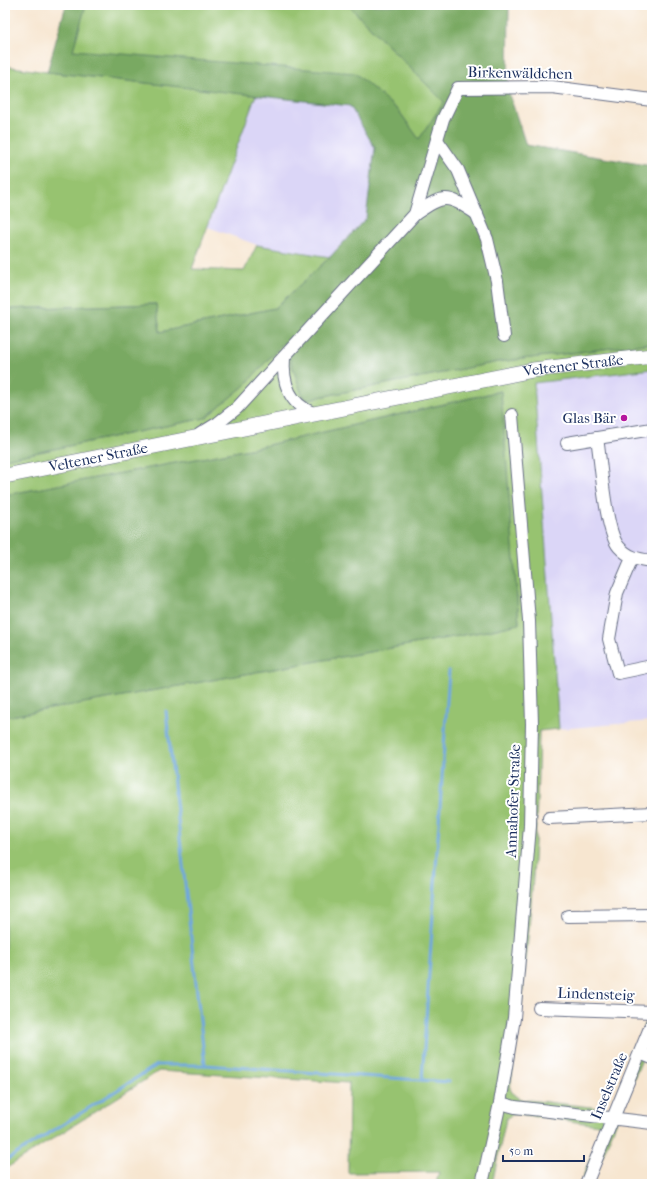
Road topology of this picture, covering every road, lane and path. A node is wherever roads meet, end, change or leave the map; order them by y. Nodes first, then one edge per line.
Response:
1 (652, 100) edge
2 (437, 140) junction
3 (415, 214) junction
4 (477, 214) junction
5 (504, 336) dead end
6 (652, 356) edge
7 (284, 358) junction
8 (313, 413) junction
9 (512, 415) dead end
10 (652, 429) edge
11 (192, 438) junction
12 (597, 438) junction
13 (567, 443) dead end
14 (5, 476) edge
15 (632, 558) junction
16 (652, 561) edge
17 (652, 666) edge
18 (652, 813) edge
19 (549, 818) dead end
20 (652, 914) edge
21 (568, 916) dead end
22 (539, 1008) dead end
23 (652, 1012) edge
24 (652, 1023) edge
25 (640, 1053) junction
26 (652, 1058) edge
27 (500, 1103) junction
28 (612, 1117) junction
29 (652, 1123) edge
30 (482, 1184) edge
31 (586, 1184) edge

1 - 2 street, Birkenwäldchen
2 - 3 street
2 - 4 street
3 - 4 street
3 - 7 street
4 - 5 street
6 - 8 main road, Veltener Straße
7 - 8 street
7 - 11 street
8 - 11 main road, Veltener Straße
9 - 27 street, Annahofer Straße
10 - 12 street
11 - 14 main road, Veltener Straße
12 - 13 street
12 - 15 street
15 - 16 street
15 - 17 street
18 - 19 street
20 - 21 street
22 - 23 street, Lindensteig
24 - 25 street, Inselstraße
25 - 26 street
25 - 28 street, Inselstraße
27 - 28 street
27 - 30 street, Annahofer Straße
28 - 29 street
28 - 31 street, Inselstraße

